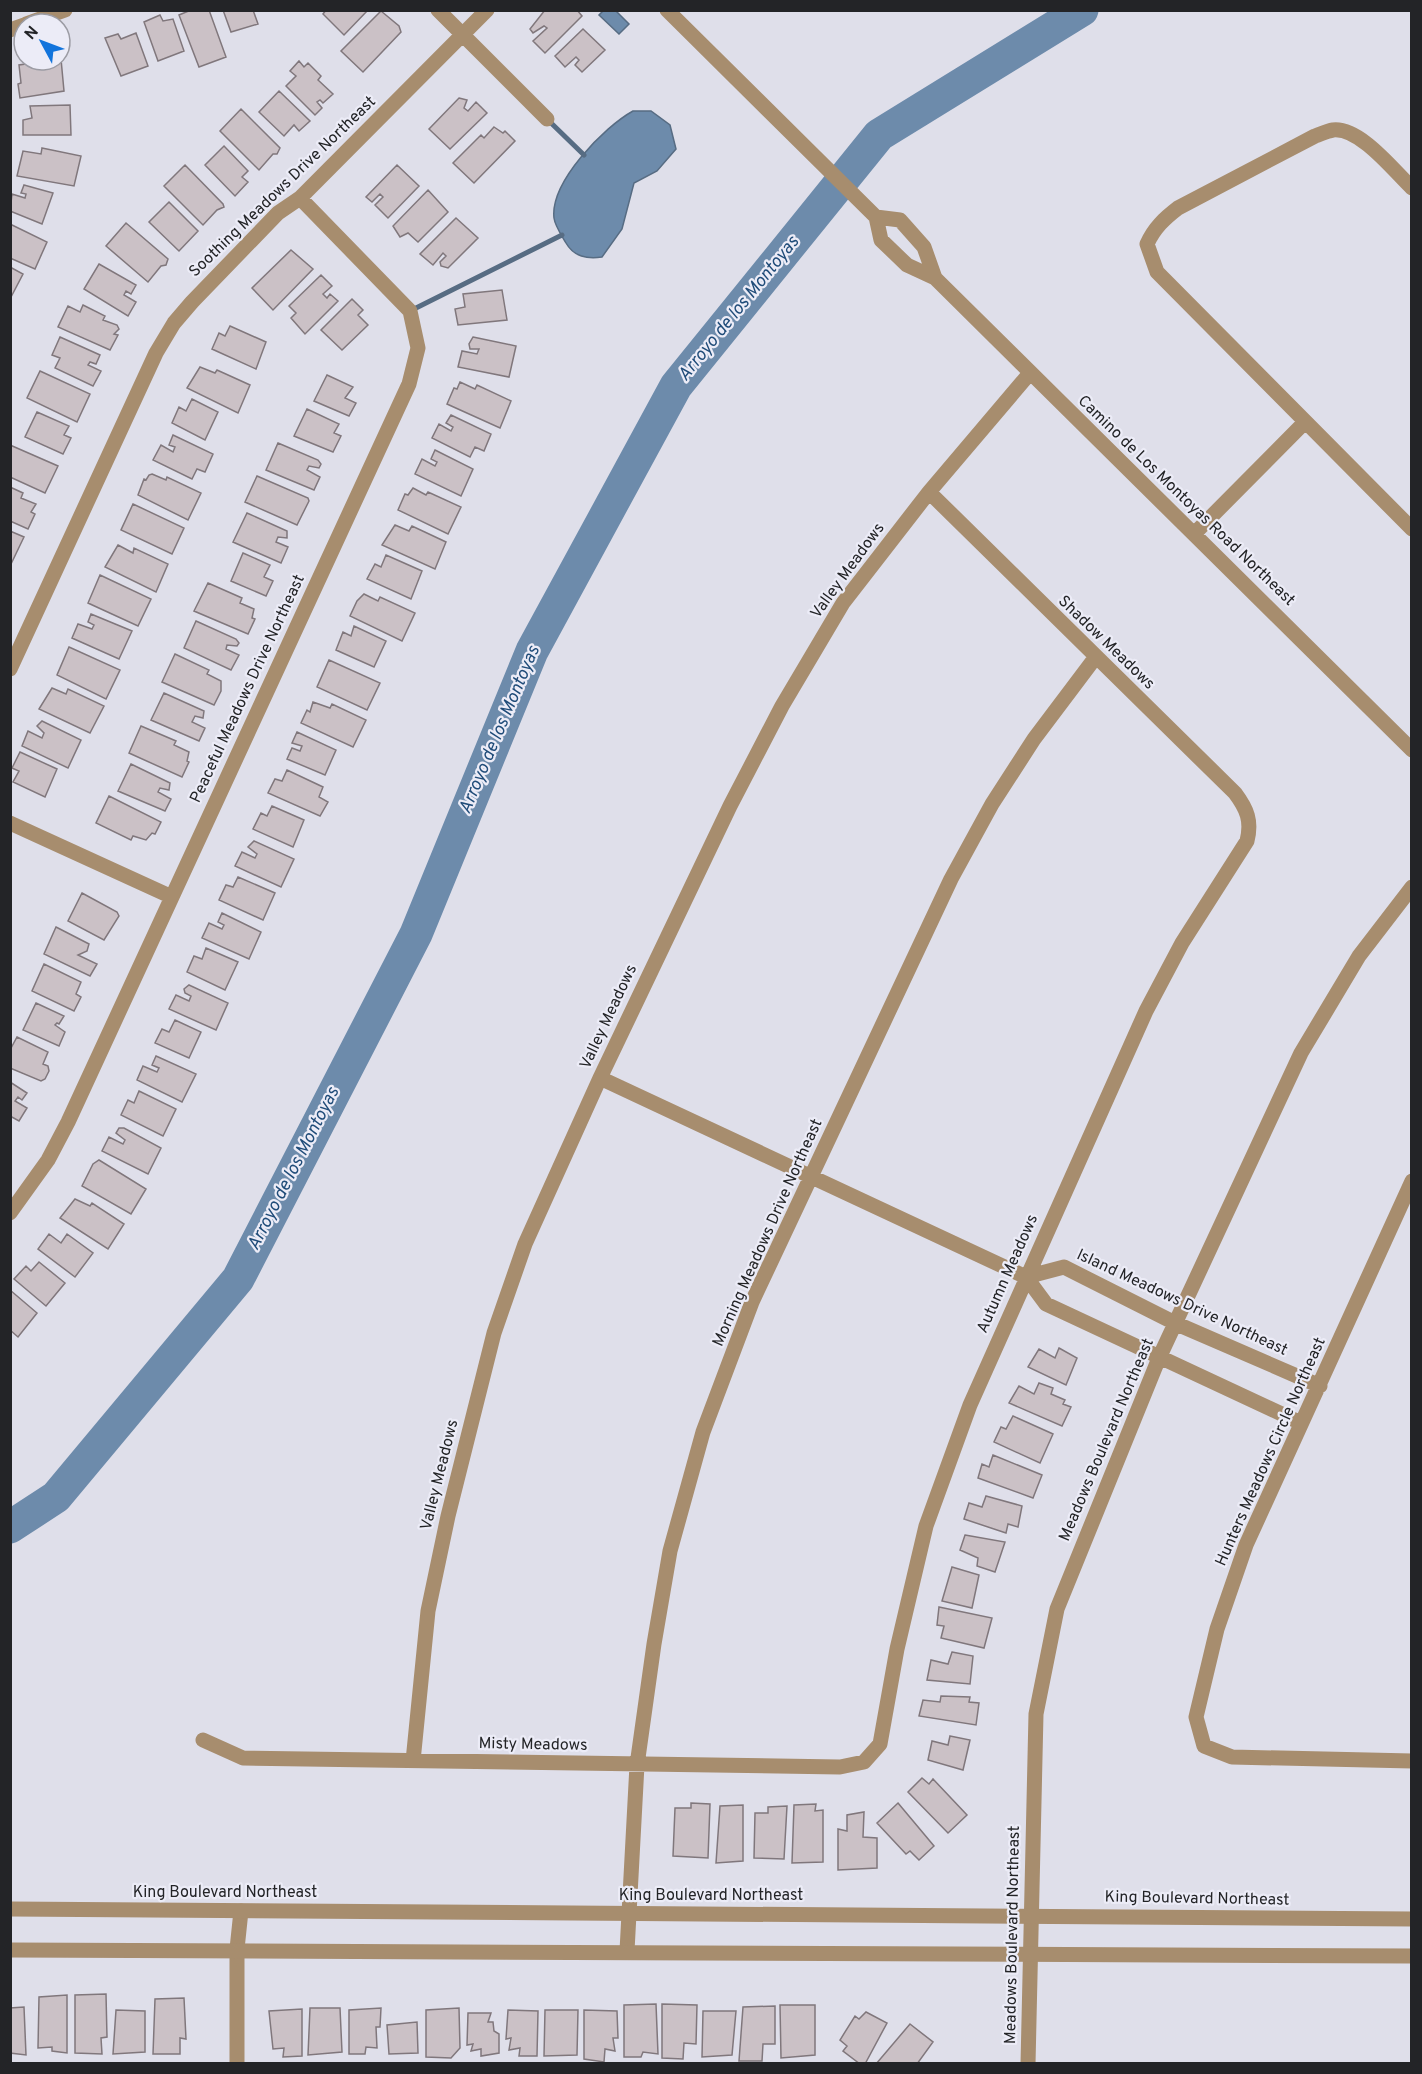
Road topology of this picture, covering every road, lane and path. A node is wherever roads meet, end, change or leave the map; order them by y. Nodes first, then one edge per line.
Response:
1 (438, 10) edge
2 (487, 10) edge
3 (667, 10) edge
4 (463, 35) junction
5 (547, 119) dead end
6 (1412, 188) edge
7 (300, 198) junction
8 (872, 213) junction
9 (935, 278) junction
10 (1030, 373) junction
11 (1305, 422) junction
12 (929, 492) junction
13 (1412, 529) edge
14 (1195, 533) junction
15 (1095, 658) junction
16 (10, 669) edge
17 (1412, 750) edge
18 (10, 823) edge
19 (1251, 824) joint
20 (1412, 887) edge
21 (172, 897) junction
22 (600, 1078) junction
23 (812, 1176) junction
24 (1410, 1185) edge
25 (10, 1213) edge
26 (1026, 1277) junction
27 (1177, 1324) junction
28 (1159, 1358) junction
29 (1320, 1386) junction
30 (1301, 1423) junction
31 (203, 1740) dead end
32 (413, 1761) junction
33 (1412, 1761) edge
34 (864, 1762) joint
35 (637, 1766) junction
36 (10, 1909) edge
37 (241, 1911) junction
38 (631, 1913) junction
39 (1030, 1915) junction
40 (1412, 1919) edge
41 (237, 1949) junction
42 (10, 1950) edge
43 (627, 1951) junction
44 (1029, 1953) junction
45 (1412, 1956) edge
46 (237, 2064) edge
47 (1028, 2064) edge

1 - 4 street
2 - 4 street, Soothing Meadows Drive Northeast
3 - 8 street, Camino de Los Montoyas Road Northeast
4 - 5 street
4 - 7 street, Soothing Meadows Drive Northeast
6 - 11 street
7 - 16 street, Soothing Meadows Drive Northeast
7 - 21 street, Peaceful Meadows Drive Northeast
8 - 9 street, Camino de Los Montoyas Road Northeast
8 - 9 street, Camino de Los Montoyas Road Northeast
9 - 10 street, Camino de Los Montoyas Road Northeast
10 - 12 street, Valley Meadows
10 - 14 street, Camino de Los Montoyas Road Northeast
11 - 13 street
11 - 14 street
12 - 15 street, Shadow Meadows
12 - 22 street, Valley Meadows
14 - 17 street, Camino de Los Montoyas Road Northeast
15 - 19 street, Shadow Meadows
15 - 23 street, Morning Meadows Drive Northeast
18 - 21 street
19 - 26 street, Autumn Meadows
20 - 27 street, Meadows Boulevard Northeast
21 - 25 street, Peaceful Meadows Drive Northeast
22 - 23 street
22 - 32 street, Valley Meadows
23 - 26 street
23 - 35 street, Morning Meadows Drive Northeast
24 - 29 street, Hunters Meadows Circle Northeast
26 - 27 street, Island Meadows Drive Northeast
26 - 28 street
26 - 34 street, Autumn Meadows
27 - 28 street, Meadows Boulevard Northeast
27 - 29 street, Island Meadows Drive Northeast
28 - 30 street
28 - 39 street, Meadows Boulevard Northeast
29 - 30 street, Hunters Meadows Circle Northeast
30 - 33 street, Hunters Meadows Circle Northeast
31 - 32 street, Misty Meadows
32 - 35 street, Misty Meadows
34 - 35 street, Misty Meadows
35 - 38 street, Morning Meadows Drive Northeast
36 - 37 street, King Boulevard Northeast
37 - 38 street, King Boulevard Northeast
37 - 41 street
38 - 39 street, King Boulevard Northeast
38 - 43 street, Morning Meadows Drive Northeast
39 - 40 street, King Boulevard Northeast
39 - 44 street, Meadows Boulevard Northeast
41 - 42 street
41 - 43 street
41 - 46 street
43 - 44 street
44 - 45 street
44 - 47 street, Meadows Boulevard Northeast

